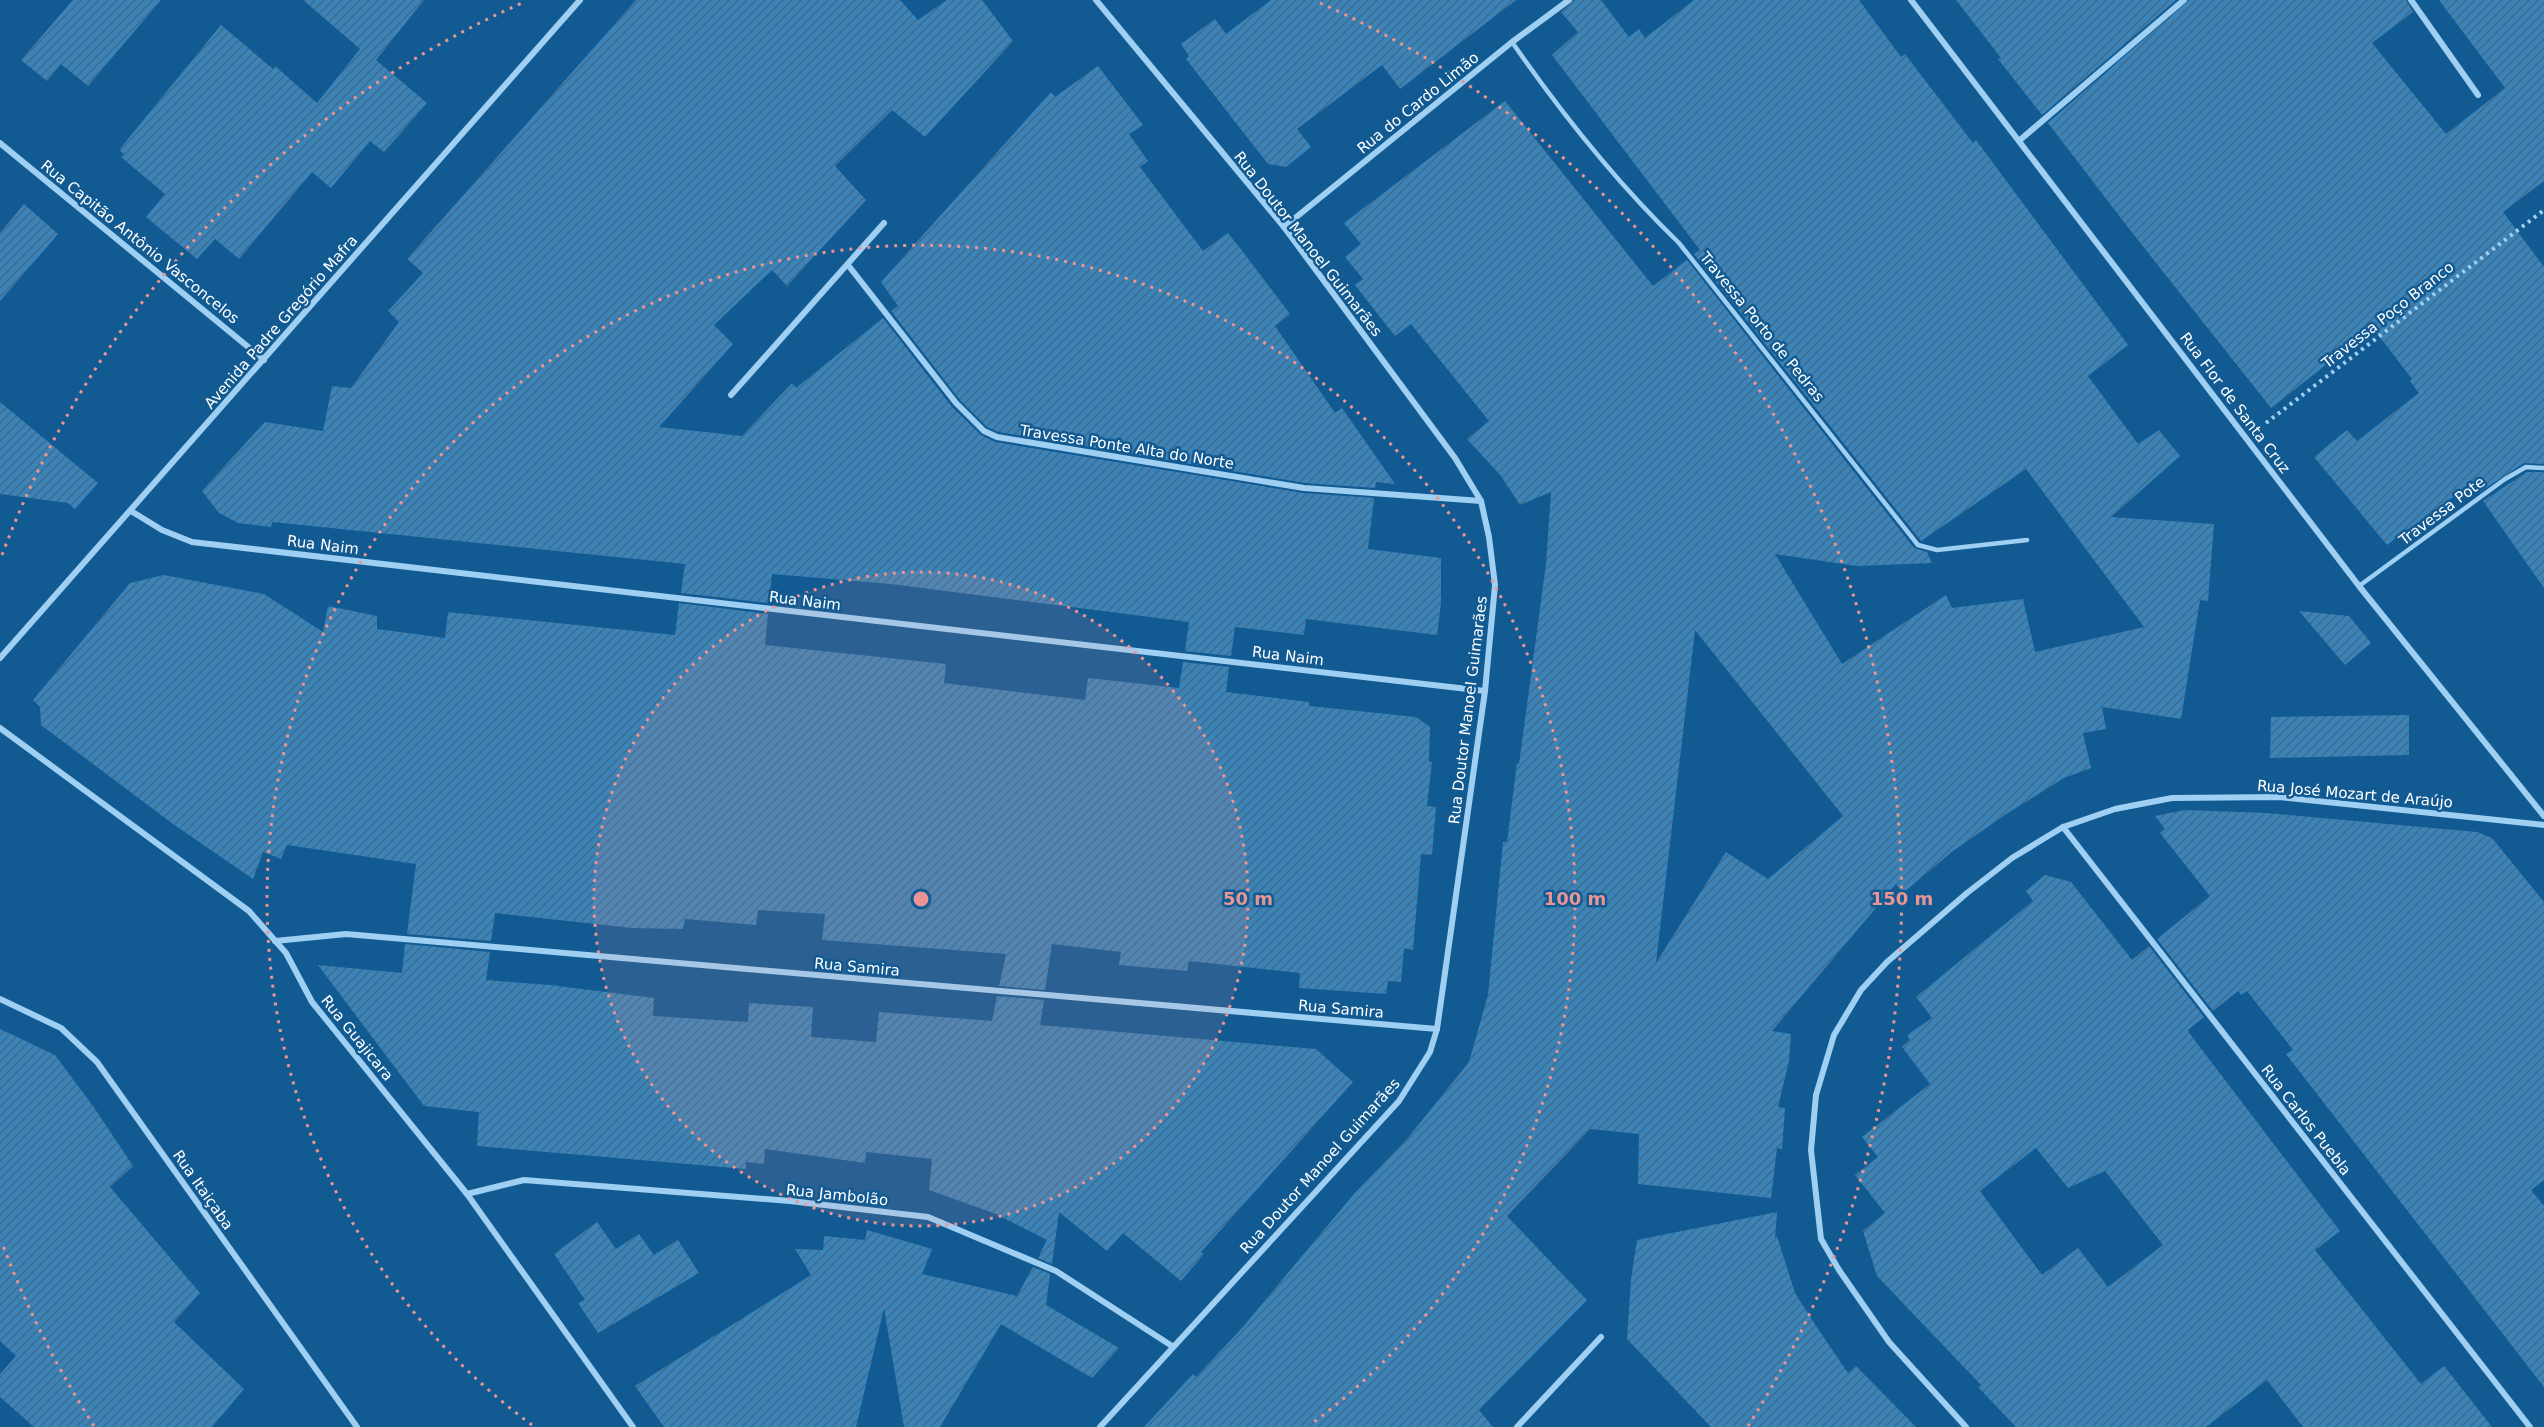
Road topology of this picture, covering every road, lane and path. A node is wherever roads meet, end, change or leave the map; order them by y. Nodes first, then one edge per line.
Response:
1 (580, 0) edge
2 (1096, 0) edge
3 (1569, 0) edge
4 (1911, 0) edge
5 (2184, 0) edge
6 (2411, 0) edge
7 (1512, 42) junction
8 (2478, 95) dead end
9 (2020, 140) junction
10 (0, 143) edge
11 (2544, 210) edge
12 (884, 222) dead end
13 (1284, 227) junction
14 (848, 265) junction
15 (264, 360) junction
16 (731, 395) dead end
17 (2246, 438) junction
18 (2544, 468) edge
19 (1481, 501) junction
20 (131, 511) junction
21 (2027, 540) dead end
22 (2359, 586) junction
23 (0, 658) edge
24 (1485, 691) junction
25 (0, 728) edge
26 (2544, 816) edge
27 (2544, 825) edge
28 (2063, 827) junction
29 (275, 941) junction
30 (0, 999) edge
31 (1437, 1029) junction
32 (467, 1194) junction
33 (1601, 1337) dead end
34 (1173, 1346) junction
35 (357, 1427) edge
36 (633, 1427) edge
37 (1100, 1427) edge
38 (1517, 1427) edge
39 (1966, 1427) edge
40 (2530, 1427) edge

1 - 15 street, Avenida Padre Gregório Mafra
2 - 13 street, Rua Doutor Manoel Guimarães
3 - 7 street, Rua do Cardo Limão
4 - 9 street, Rua Flor de Santa Cruz
5 - 9 street
6 - 8 street
7 - 13 street, Rua do Cardo Limão
7 - 21 lane, Travessa Porto de Pedras
9 - 17 street, Rua Flor de Santa Cruz
10 - 15 street, Rua Capitão Antônio Vasconcelos
11 - 17 path, Travessa Poço Branco
12 - 14 street
13 - 19 street, Rua Doutor Manoel Guimarães
14 - 16 street
14 - 19 street, Travessa Ponte Alta do Norte
15 - 20 street, Avenida Padre Gregório Mafra
17 - 22 street, Rua Flor de Santa Cruz
18 - 22 lane, Travessa Pote
19 - 24 street, Rua Doutor Manoel Guimarães
20 - 23 street, Avenida Padre Gregório Mafra
20 - 24 street, Rua Naim
22 - 26 street, Rua Flor de Santa Cruz
24 - 31 street, Rua Doutor Manoel Guimarães
25 - 29 street, Rua Guajicara
27 - 28 street, Rua José Mozart de Araújo
28 - 39 street, Rua José Mozart de Araújo
28 - 40 street, Rua Carlos Puebla
29 - 31 street, Rua Samira
29 - 32 street, Rua Guajicara
30 - 35 street, Rua Itaiçaba
31 - 34 street, Rua Doutor Manoel Guimarães
32 - 34 street, Rua Jambolão
32 - 36 street, Rua Guajicara
33 - 38 street
34 - 37 street, Rua Doutor Manoel Guimarães

